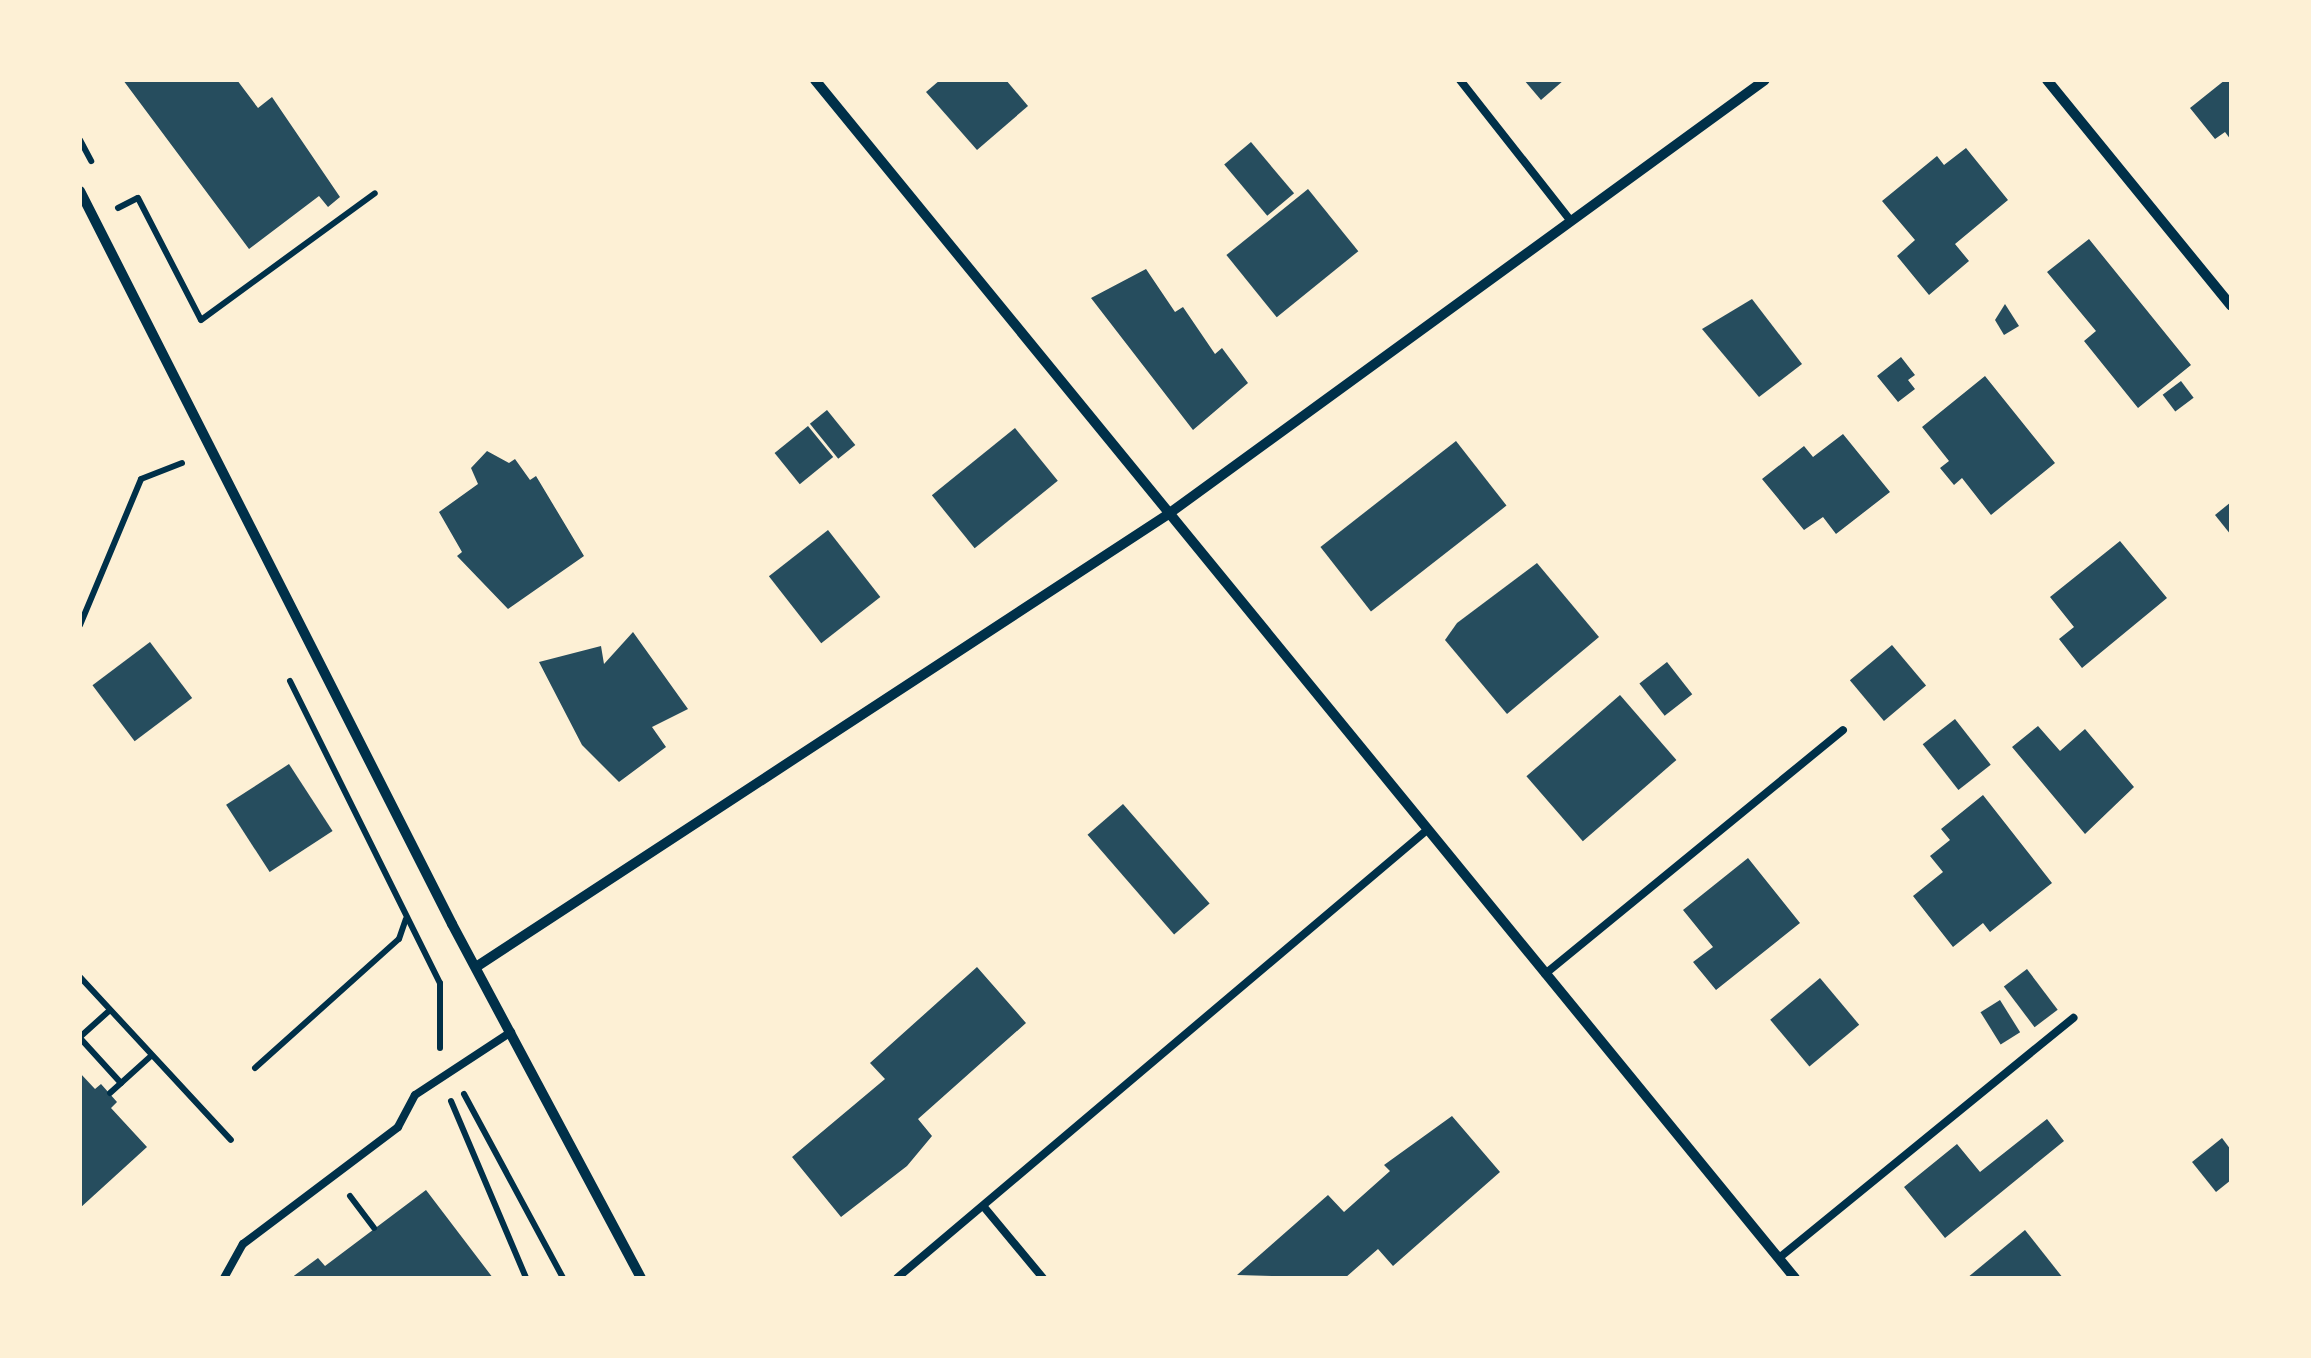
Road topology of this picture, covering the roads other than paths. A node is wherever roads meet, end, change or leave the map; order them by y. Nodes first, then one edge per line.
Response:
1 (815, 80) edge
2 (1460, 80) edge
3 (1765, 80) edge
4 (2047, 80) edge
5 (80, 191) edge
6 (1571, 221) junction
7 (2231, 306) edge
8 (1167, 515) junction
9 (1843, 730) dead end
10 (1427, 830) junction
11 (476, 967) junction
12 (1545, 974) junction
13 (2073, 1018) dead end
14 (511, 1032) junction
15 (984, 1207) junction
16 (1779, 1258) junction
17 (224, 1278) edge
18 (641, 1278) edge
19 (896, 1278) edge
20 (1043, 1278) edge
21 (1795, 1278) edge

1 - 8 street
2 - 6 lane
3 - 6 street
4 - 7 street
5 - 11 street
6 - 8 street
8 - 10 street
8 - 11 street
9 - 12 lane
10 - 12 street
10 - 15 lane
11 - 14 street
12 - 16 street
13 - 16 lane
14 - 17 lane
14 - 18 street
15 - 19 lane
15 - 20 lane
16 - 21 street

